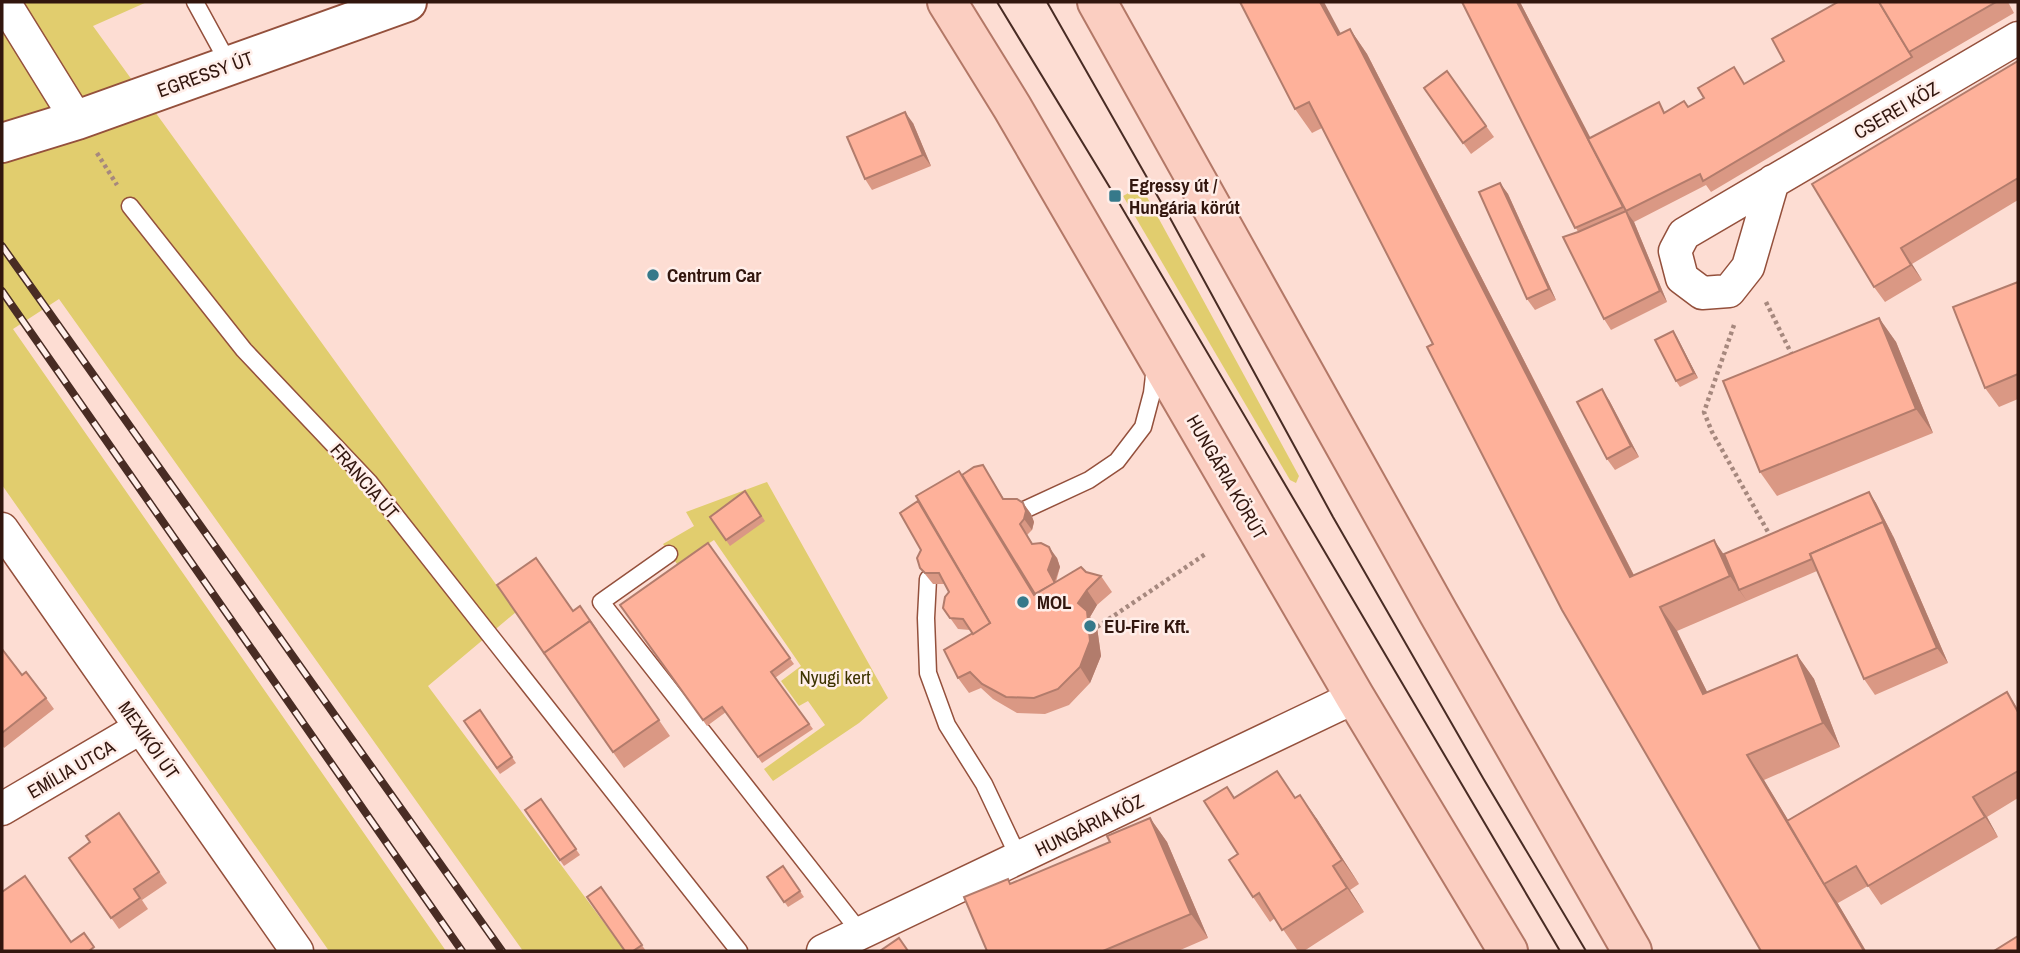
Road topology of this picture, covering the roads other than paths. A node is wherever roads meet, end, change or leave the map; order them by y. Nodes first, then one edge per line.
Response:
1 (4, 2) edge
2 (195, 2) edge
3 (407, 2) edge
4 (947, 2) edge
5 (1097, 2) edge
6 (2018, 38) edge
7 (230, 66) junction
8 (77, 120) junction
9 (2, 144) edge
10 (1773, 181) junction
11 (130, 206) road end
12 (1156, 354) junction
13 (993, 524) edge
14 (2, 528) edge
15 (951, 553) edge
16 (669, 554) dead end
17 (1354, 697) junction
18 (140, 729) junction
19 (2, 809) edge
20 (1019, 859) junction
21 (860, 932) junction
22 (297, 951) edge
23 (739, 951) edge
24 (823, 951) edge
25 (1508, 951) edge
26 (1632, 951) edge

1 - 8 street
2 - 7 lane
3 - 7 street, EGRESSY ÚT
4 - 12 main road, HUNGÁRIA KÖRÚT
5 - 26 main road
6 - 10 street, CSEREI KÖZ
7 - 8 street, EGRESSY ÚT
8 - 9 street, EGRESSY ÚT
10 - 10 street, CSEREI KÖZ
11 - 23 lane, FRANCIA ÚT
12 - 13 lane
12 - 17 main road, HUNGÁRIA KÖRÚT
14 - 18 street, MEXIKÓI ÚT
15 - 20 lane
16 - 21 lane
17 - 20 street, HUNGÁRIA KÖZ
17 - 25 main road, HUNGÁRIA KÖRÚT
18 - 19 street, EMÍLIA UTCA
18 - 22 street, MEXIKÓI ÚT
20 - 21 street, HUNGÁRIA KÖZ
21 - 24 street, HUNGÁRIA KÖZ

